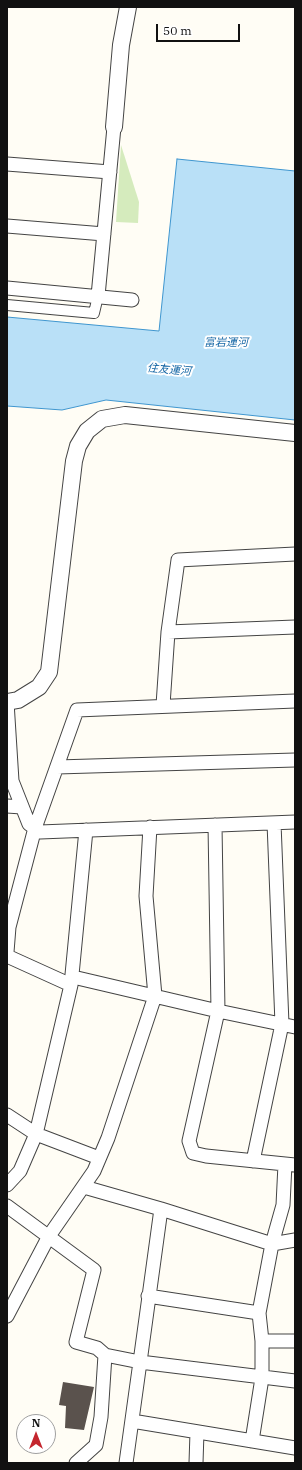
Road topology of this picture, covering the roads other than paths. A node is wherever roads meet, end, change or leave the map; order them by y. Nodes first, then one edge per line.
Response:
1 (128, 7) edge
2 (114, 127) joint
3 (7, 164) edge
4 (110, 172) junction
5 (7, 226) edge
6 (104, 234) junction
7 (7, 288) edge
8 (98, 296) junction
9 (132, 300) dead end
10 (7, 305) edge
11 (295, 433) edge
12 (295, 554) edge
13 (295, 627) edge
14 (168, 632) junction
15 (295, 701) edge
16 (7, 702) edge
17 (163, 705) junction
18 (295, 760) edge
19 (57, 767) junction
20 (7, 806) edge
21 (22, 807) junction
22 (295, 822) edge
23 (274, 823) junction
24 (215, 825) junction
25 (150, 827) junction
26 (34, 828) junction
27 (86, 830) junction
28 (8, 926) edge
29 (7, 952) edge
30 (7, 956) edge
31 (72, 981) junction
32 (155, 996) junction
33 (218, 1011) junction
34 (289, 1026) edge
35 (7, 1115) edge
36 (36, 1134) junction
37 (99, 1158) junction
38 (253, 1161) junction
39 (290, 1164) edge
40 (7, 1185) edge
41 (84, 1187) junction
42 (7, 1206) edge
43 (162, 1209) junction
44 (49, 1236) junction
45 (295, 1240) edge
46 (272, 1244) junction
47 (148, 1296) junction
48 (259, 1313) junction
49 (7, 1316) edge
50 (262, 1341) junction
51 (295, 1341) edge
52 (105, 1355) junction
53 (140, 1362) junction
54 (262, 1378) junction
55 (295, 1381) edge
56 (132, 1421) junction
57 (198, 1432) junction
58 (252, 1441) junction
59 (295, 1448) edge
60 (76, 1463) edge
61 (126, 1463) edge
62 (196, 1463) edge

1 - 2 street
2 - 4 street
3 - 4 street
4 - 6 street
5 - 6 street
6 - 8 street
7 - 8 street
8 - 9 street
8 - 10 street
11 - 16 street
12 - 14 street
13 - 14 street
14 - 17 street
15 - 17 street
16 - 21 street
17 - 19 street
18 - 19 street
19 - 26 street
20 - 21 street
21 - 26 street
22 - 23 street
23 - 24 street
23 - 34 street
24 - 25 street
24 - 33 street
25 - 27 street
25 - 32 street
26 - 27 street
26 - 28 street
27 - 31 street
28 - 29 street
30 - 31 street
31 - 32 street
31 - 36 street
32 - 33 street
32 - 37 street
33 - 34 street
33 - 38 street
34 - 38 street
35 - 36 street
36 - 37 street
36 - 40 street
37 - 41 street
38 - 39 street
39 - 46 street
41 - 43 street
41 - 44 street
42 - 44 street
43 - 46 street
43 - 47 street
44 - 49 street
44 - 52 street
45 - 46 street
46 - 48 street
47 - 48 street
47 - 53 street
48 - 50 street
50 - 51 street
50 - 54 street
52 - 53 street
52 - 60 street
53 - 54 street
53 - 56 street
54 - 55 street
54 - 58 street
56 - 57 street
56 - 61 street
57 - 58 street
57 - 62 street
58 - 59 street

